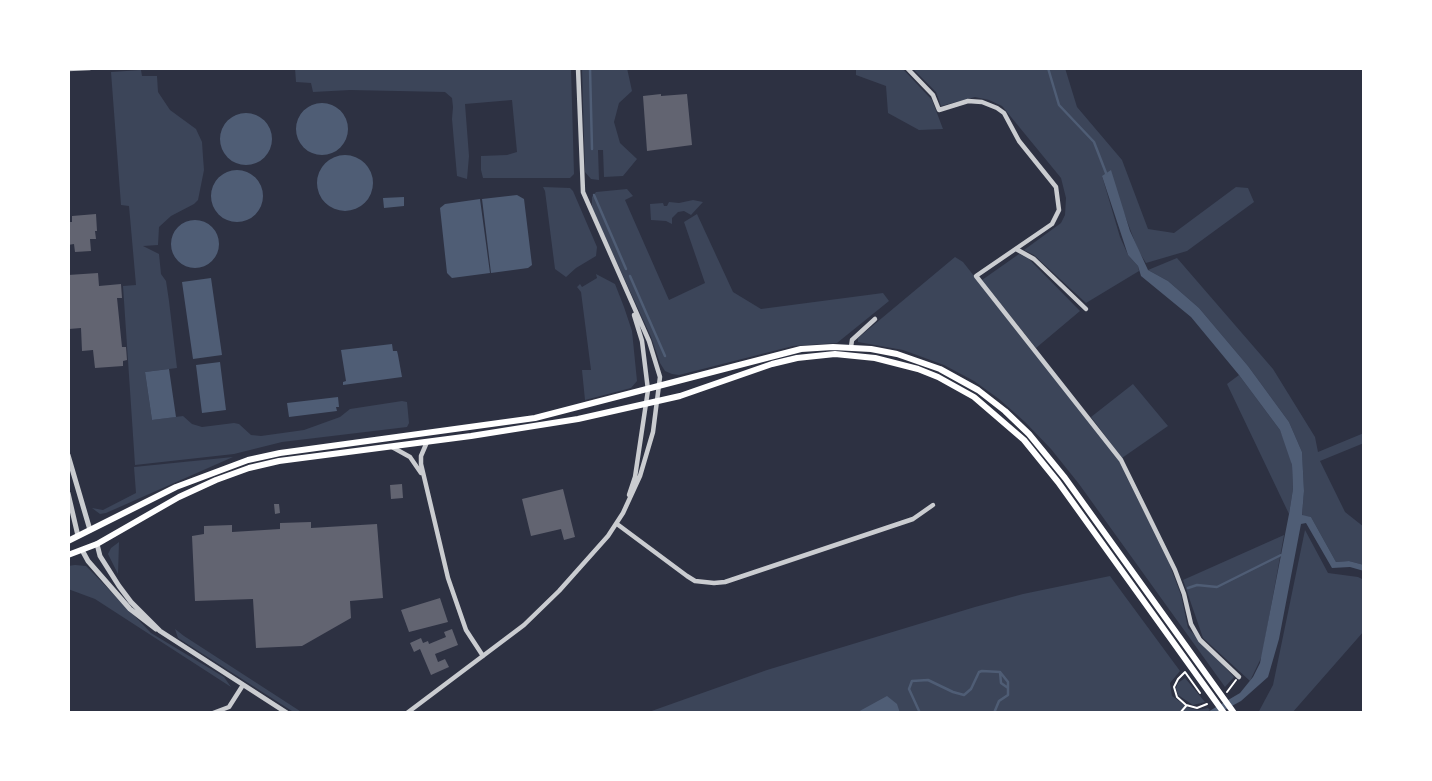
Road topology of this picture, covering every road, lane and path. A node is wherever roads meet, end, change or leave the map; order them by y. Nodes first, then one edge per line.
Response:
1 (90, 68) edge
2 (578, 68) edge
3 (908, 68) edge
4 (68, 69) edge
5 (1016, 249) junction
6 (629, 300) junction
7 (1086, 309) dead end
8 (875, 319) dead end
9 (851, 348) junction
10 (660, 387) junction
11 (648, 390) junction
12 (657, 401) junction
13 (645, 404) junction
14 (428, 442) junction
15 (391, 447) junction
16 (68, 455) edge
17 (424, 478) junction
18 (68, 493) edge
19 (933, 505) dead end
20 (623, 513) junction
21 (617, 524) junction
22 (90, 530) junction
23 (78, 536) junction
24 (68, 541) edge
25 (97, 544) junction
26 (82, 550) junction
27 (68, 555) edge
28 (160, 631) junction
29 (483, 656) junction
30 (1239, 677) joint
31 (243, 685) junction
32 (1228, 692) dead end
33 (1210, 693) junction
34 (1186, 705) junction
35 (1203, 705) dead end
36 (213, 713) edge
37 (288, 713) edge
38 (407, 713) edge
39 (1180, 713) edge
40 (1224, 713) edge
41 (1234, 713) edge

1 - 4 street
2 - 6 street
3 - 5 street
5 - 7 street
5 - 30 street
6 - 10 street
6 - 11 street
8 - 9 street
9 - 10 main road
9 - 33 main road
10 - 11 main road
10 - 12 street
11 - 13 street
11 - 22 main road
12 - 13 main road
12 - 20 street
12 - 33 main road
13 - 14 main road
13 - 20 street
14 - 15 main road
14 - 17 street
15 - 17 street
15 - 25 main road
16 - 22 street
17 - 29 street
18 - 23 street
19 - 21 street
20 - 21 street
21 - 29 street
22 - 23 main road
22 - 25 main road
23 - 24 main road
23 - 26 main road
25 - 26 main road
25 - 28 street
26 - 27 main road
26 - 28 street
28 - 31 street
29 - 38 street
30 - 32 path
31 - 36 street
31 - 37 street
33 - 34 path
33 - 40 main road
33 - 41 main road
34 - 35 path
34 - 39 path

